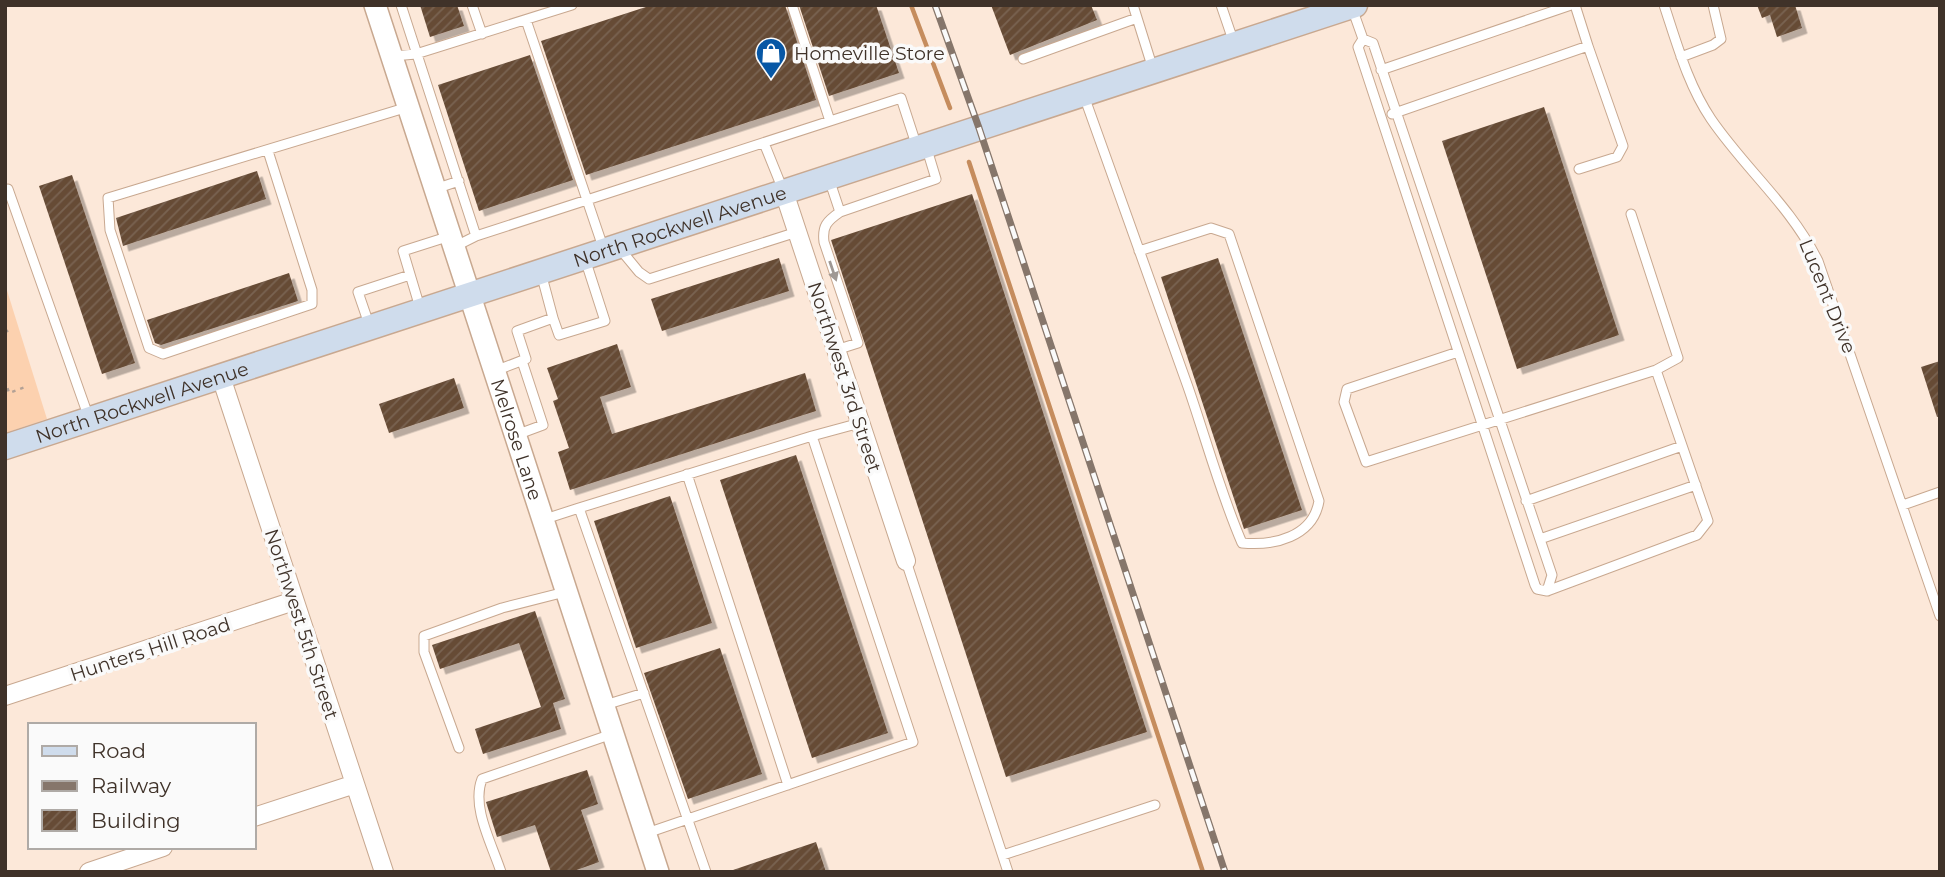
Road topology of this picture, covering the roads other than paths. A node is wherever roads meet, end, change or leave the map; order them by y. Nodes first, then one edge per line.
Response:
1 (375, 5) edge
2 (401, 5) edge
3 (472, 5) edge
4 (572, 5) edge
5 (792, 5) edge
6 (1133, 5) edge
7 (1221, 5) edge
8 (1573, 5) edge
9 (1664, 5) edge
10 (1713, 5) edge
11 (1353, 6) edge
12 (545, 10) edge
13 (1137, 18) junction
14 (526, 20) junction
15 (482, 34) junction
16 (1363, 39) junction
17 (1234, 45) junction
18 (1588, 46) junction
19 (416, 54) junction
20 (391, 56) junction
21 (1681, 57) junction
22 (1023, 59) dead end
23 (1381, 70) junction
24 (1154, 71) junction
25 (1083, 94) junction
26 (408, 107) junction
27 (1395, 112) junction
28 (1381, 117) junction
29 (830, 121) junction
30 (764, 143) junction
31 (921, 147) junction
32 (268, 151) junction
33 (1578, 169) dead end
34 (829, 177) junction
35 (459, 181) junction
36 (8, 189) dead end
37 (435, 189) junction
38 (784, 192) junction
39 (586, 202) junction
40 (840, 212) junction
41 (1631, 214) dead end
42 (797, 232) junction
43 (476, 236) junction
44 (452, 242) junction
45 (1139, 251) junction
46 (603, 252) junction
47 (1449, 269) junction
48 (541, 273) junction
49 (1432, 274) junction
50 (410, 275) junction
51 (470, 297) junction
52 (422, 312) junction
53 (552, 318) junction
54 (371, 329) junction
55 (836, 350) junction
56 (1458, 352) junction
57 (522, 361) junction
58 (1656, 370) junction
59 (493, 372) junction
60 (221, 377) junction
61 (90, 419) junction
62 (1499, 420) junction
63 (860, 422) junction
64 (1483, 426) junction
65 (514, 435) junction
66 (813, 436) junction
67 (1682, 446) junction
68 (5, 447) edge
69 (687, 474) junction
70 (1696, 485) junction
71 (1940, 492) edge
72 (1527, 501) junction
73 (1903, 505) junction
74 (579, 508) junction
75 (542, 520) junction
76 (1540, 539) junction
77 (906, 562) joint
78 (1547, 591) junction
79 (565, 592) junction
80 (294, 601) junction
81 (1940, 615) edge
82 (644, 693) junction
83 (5, 696) edge
84 (603, 706) junction
85 (612, 734) junction
86 (459, 748) dead end
87 (355, 784) junction
88 (788, 785) junction
89 (1155, 805) dead end
90 (256, 816) edge
91 (688, 820) junction
92 (646, 834) junction
93 (157, 849) edge
94 (1003, 855) junction
95 (89, 872) edge
96 (384, 872) edge
97 (501, 872) edge
98 (658, 872) edge
99 (706, 872) edge
100 (1008, 872) edge

1 - 20 street, Melrose Lane
2 - 19 lane
3 - 15 lane
4 - 12 lane
5 - 29 lane
6 - 13 lane
7 - 17 lane
8 - 18 lane
8 - 23 lane
9 - 21 lane, Lucent Drive
10 - 21 lane
11 - 16 lane
11 - 17 main road, North Rockwell Avenue
12 - 14 lane
13 - 22 lane
13 - 24 lane
14 - 15 lane
14 - 39 lane
15 - 19 lane
16 - 23 lane
16 - 28 lane
17 - 24 main road, North Rockwell Avenue
18 - 27 lane
18 - 33 lane
19 - 20 lane
19 - 35 lane
20 - 26 street, Melrose Lane
21 - 73 lane, Lucent Drive
23 - 27 lane
24 - 25 main road, North Rockwell Avenue
25 - 31 main road, North Rockwell Avenue
25 - 45 lane
26 - 32 lane
26 - 37 street, Melrose Lane
27 - 28 lane
27 - 47 lane
28 - 49 lane
29 - 30 lane
29 - 31 lane
30 - 38 lane
30 - 39 lane
31 - 34 main road, North Rockwell Avenue
31 - 40 lane
32 - 32 lane
34 - 38 main road, North Rockwell Avenue
34 - 40 lane
35 - 37 lane
35 - 43 lane
36 - 61 lane
37 - 44 street, Melrose Lane
38 - 42 street, Northwest 3rd Street
38 - 46 main road, North Rockwell Avenue
39 - 43 lane
39 - 46 lane
40 -> 55 lane
41 - 58 lane
42 - 46 lane
42 - 55 street, Northwest 3rd Street
43 - 44 lane
44 - 50 lane
44 - 51 street, Melrose Lane
45 - 45 lane
46 - 48 main road, North Rockwell Avenue
46 - 53 lane
47 - 49 lane
47 - 62 lane
48 - 51 main road, North Rockwell Avenue
48 - 53 lane
49 - 56 lane
50 - 52 lane
50 - 54 lane
51 - 52 main road, North Rockwell Avenue
51 - 59 street, Melrose Lane
52 - 54 main road, North Rockwell Avenue
53 - 57 lane
54 - 60 main road, North Rockwell Avenue
55 - 63 street, Northwest 3rd Street
56 - 64 lane
56 - 64 lane
57 - 59 lane
57 - 65 lane
58 - 62 lane
58 - 67 lane
59 - 65 street, Melrose Lane
60 - 61 main road, North Rockwell Avenue
60 - 80 street, Northwest 5th Street
61 - 68 main road, North Rockwell Avenue
62 - 64 lane
62 - 72 lane
63 - 66 lane
63 - 77 street, Northwest 3rd Street
64 - 78 lane
65 - 75 street, Melrose Lane
66 - 69 lane
66 - 88 lane
67 - 70 lane
67 - 72 lane
69 - 74 lane
69 - 88 lane
70 - 76 lane
70 - 78 lane
71 - 73 lane
72 - 76 lane
73 - 81 lane, Lucent Drive
74 - 75 lane
74 - 82 lane
75 - 79 street, Melrose Lane
76 - 78 lane
77 - 94 lane
79 - 84 street, Melrose Lane
79 - 86 lane
80 - 83 street, Hunters Hill Road
80 - 87 street, Northwest 5th Street
82 - 84 lane
82 - 91 lane
84 - 85 street, Melrose Lane
85 - 92 street, Melrose Lane
85 - 97 lane
87 - 90 street
87 - 96 street, Northwest 5th Street
88 - 91 lane
89 - 94 lane
91 - 92 lane
91 - 99 lane
92 - 98 street, Melrose Lane
93 - 95 street
94 - 100 lane

